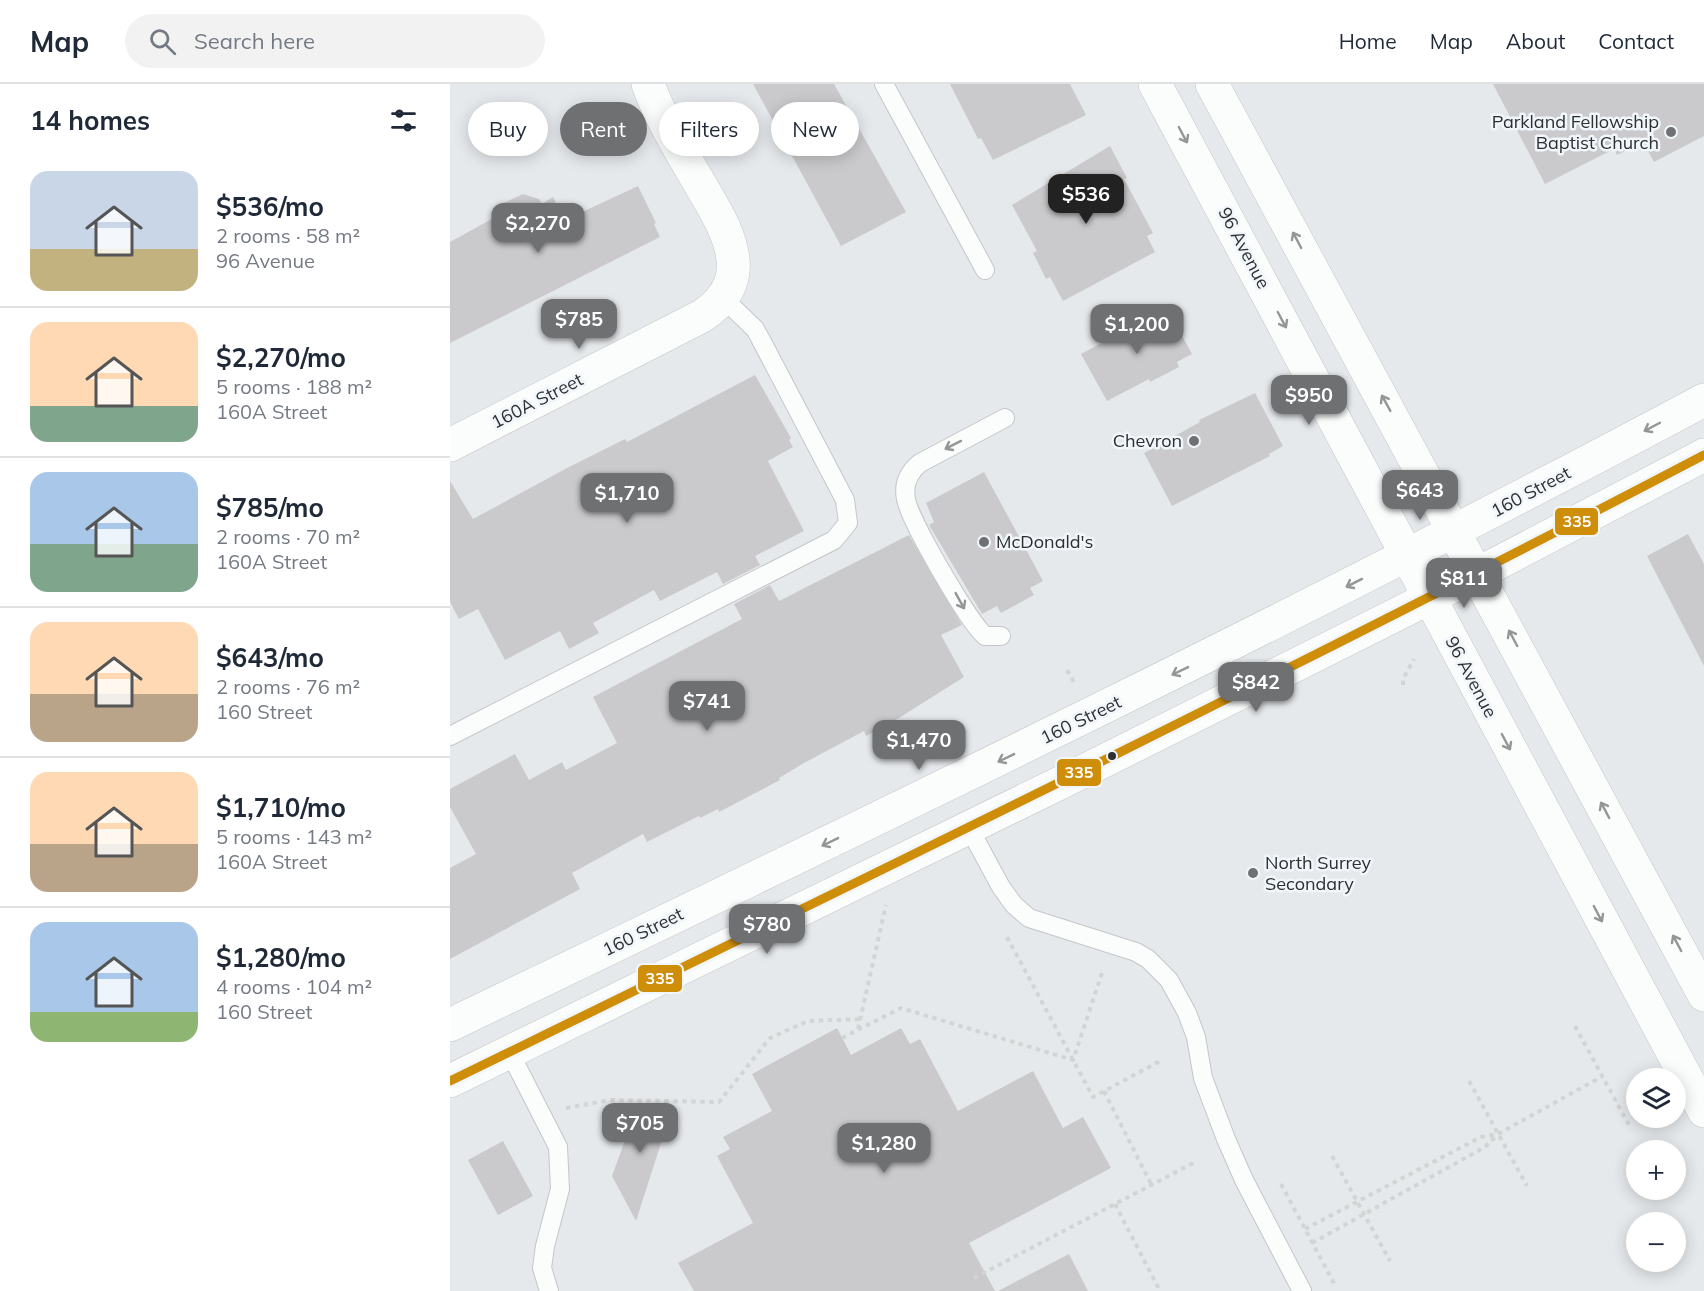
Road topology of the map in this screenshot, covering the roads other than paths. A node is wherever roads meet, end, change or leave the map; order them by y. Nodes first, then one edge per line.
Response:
1 (648, 84) edge
2 (884, 84) edge
3 (1155, 84) edge
4 (1212, 84) edge
5 (985, 270) dead end
6 (728, 285) junction
7 (1704, 400) edge
8 (1005, 417) dead end
9 (450, 445) edge
10 (1704, 455) edge
11 (1456, 532) junction
12 (1407, 556) junction
13 (1478, 574) junction
14 (1428, 599) junction
15 (1001, 636) dead end
16 (450, 736) edge
17 (969, 828) junction
18 (1704, 995) edge
19 (450, 1025) edge
20 (509, 1051) junction
21 (450, 1081) edge
22 (1704, 1111) edge
23 (549, 1291) edge
24 (1302, 1291) edge

1 - 6 main road
2 - 5 lane
3 -> 12 main road, 96 Avenue
11 -> 4 main road
6 - 9 main road, 160A Street
6 - 16 lane
7 -> 11 main road, 160 Street
8 -> 15 lane
10 - 13 main road
11 - 12 main road, 160 Street
11 - 13 main road
12 - 14 main road, 96 Avenue
12 -> 19 main road, 160 Street
13 - 14 main road
18 -> 13 main road
14 - 17 main road
14 -> 22 main road, 96 Avenue
17 - 20 main road
17 - 24 lane
20 - 21 main road
20 - 23 lane

